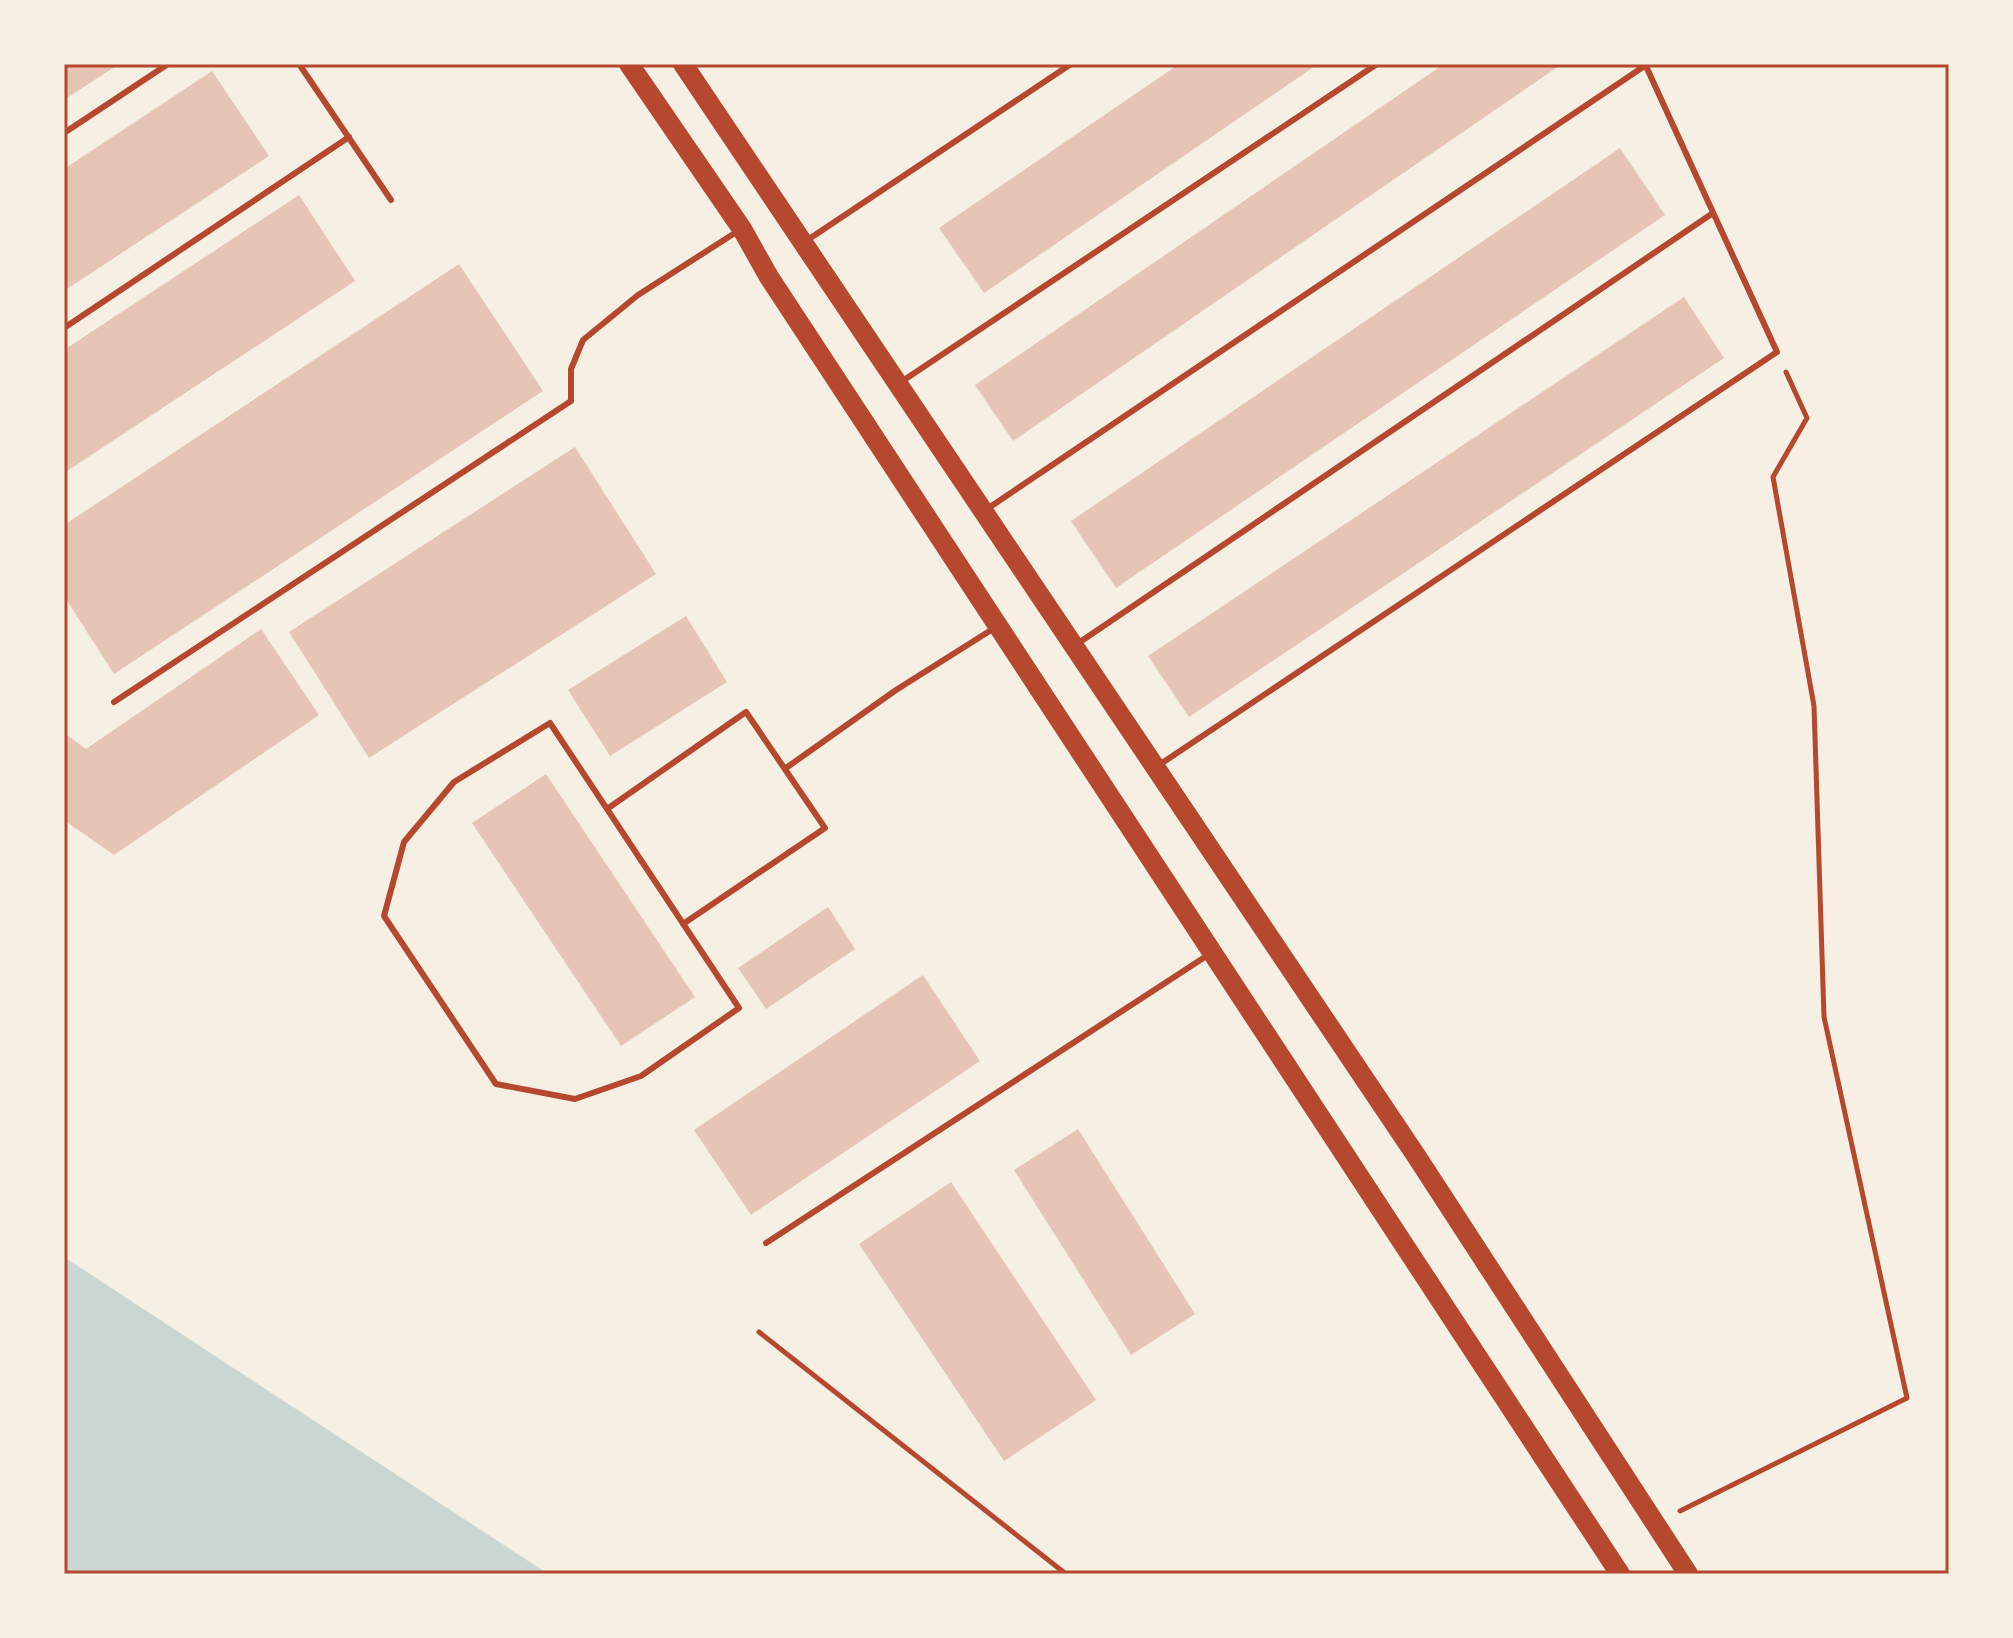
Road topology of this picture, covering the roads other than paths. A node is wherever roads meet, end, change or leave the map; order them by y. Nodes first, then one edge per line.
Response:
1 (168, 64) edge
2 (299, 64) edge
3 (629, 64) edge
4 (683, 64) edge
5 (1071, 64) edge
6 (1377, 64) edge
7 (1646, 65) edge
8 (64, 133) edge
9 (349, 137) junction
10 (391, 200) dead end
11 (1713, 213) junction
12 (742, 229) junction
13 (803, 243) junction
14 (64, 328) edge
15 (898, 384) junction
16 (984, 511) junction
17 (999, 625) junction
18 (1074, 646) junction
19 (114, 702) dead end
20 (1155, 767) junction
21 (786, 768) junction
22 (607, 809) junction
23 (683, 924) junction
24 (1212, 952) junction
25 (766, 1243) dead end
26 (1620, 1574) edge
27 (1688, 1574) edge

1 - 8 lane
2 - 9 lane
3 - 12 main road
4 - 13 main road
5 - 13 lane
6 - 15 lane
7 - 11 lane
7 - 16 lane
9 - 10 lane
9 - 14 lane
11 - 18 lane
11 - 20 lane
12 - 17 main road
12 - 19 lane
13 - 15 main road
15 - 16 main road
16 - 18 main road
17 - 21 lane
17 - 24 main road
18 - 20 main road
20 - 27 main road
21 - 22 lane
21 - 23 lane
22 - 23 lane
22 - 23 lane
24 - 25 lane
24 - 26 main road

